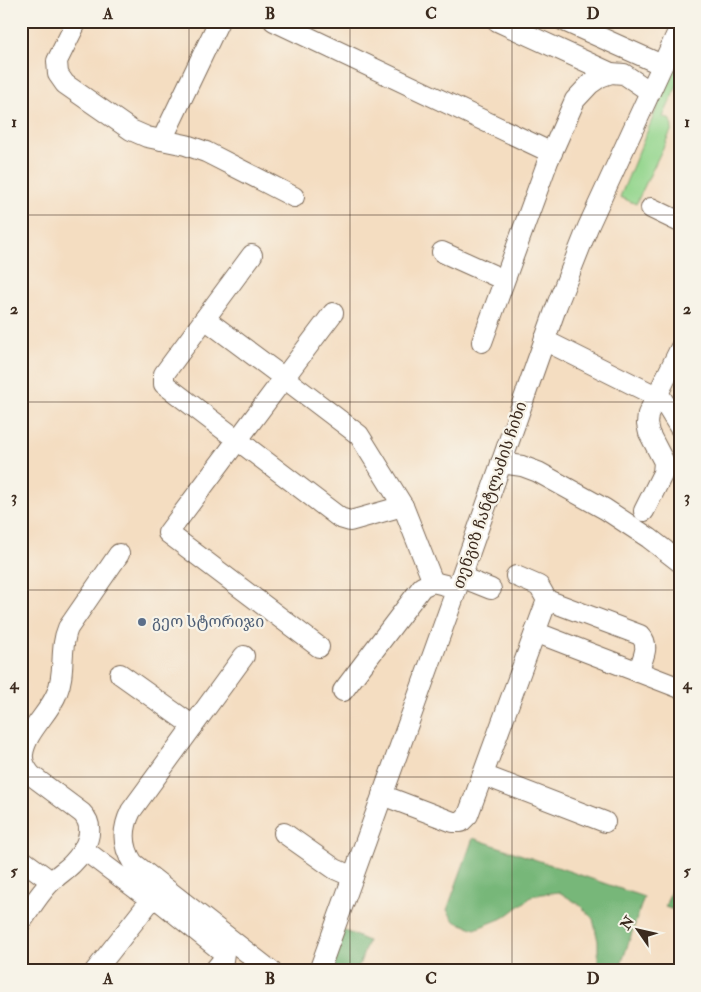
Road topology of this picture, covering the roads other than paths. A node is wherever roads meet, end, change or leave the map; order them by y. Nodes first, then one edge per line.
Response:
1 (77, 21) edge
2 (219, 21) edge
3 (274, 21) edge
4 (497, 21) edge
5 (564, 21) edge
6 (680, 28) edge
7 (662, 65) junction
8 (611, 73) junction
9 (650, 91) junction
10 (162, 140) junction
11 (552, 152) junction
12 (294, 197) dead end
13 (651, 208) dead end
14 (680, 222) edge
15 (442, 252) dead end
16 (252, 255) dead end
17 (504, 280) junction
18 (333, 313) dead end
19 (205, 319) junction
20 (544, 340) junction
21 (482, 342) dead end
22 (680, 349) edge
23 (284, 378) junction
24 (658, 396) junction
25 (680, 428) edge
26 (237, 440) junction
27 (501, 463) junction
28 (403, 506) junction
29 (644, 511) dead end
30 (119, 554) dead end
31 (680, 562) edge
32 (516, 576) dead end
33 (433, 582) junction
34 (458, 584) junction
35 (491, 589) dead end
36 (547, 600) junction
37 (535, 632) junction
38 (319, 648) dead end
39 (244, 656) dead end
40 (638, 672) junction
41 (120, 674) dead end
42 (680, 688) edge
43 (343, 691) dead end
44 (192, 726) junction
45 (22, 761) edge
46 (483, 775) junction
47 (382, 795) junction
48 (605, 822) dead end
49 (284, 833) dead end
50 (83, 849) junction
51 (21, 859) edge
52 (353, 877) junction
53 (51, 882) junction
54 (151, 900) junction
55 (21, 922) edge
56 (96, 971) edge
57 (214, 971) edge
58 (271, 971) edge
59 (319, 971) edge

1 - 10 street
2 - 10 street
3 - 11 street
4 - 8 street
5 - 7 street
6 - 7 street, თენგიზ ჩანტლაძის ჩიხი
7 - 9 street, თენგიზ ჩანტლაძის ჩიხი
8 - 9 street
8 - 11 street
9 - 20 street, თენგიზ ჩანტლაძის ჩიხი
10 - 12 street
11 - 17 street
13 - 14 street
15 - 17 street
16 - 19 street
17 - 21 street
18 - 23 street
19 - 23 street
19 - 26 street
20 - 24 street
20 - 27 street, თენგიზ ჩანტლაძის ჩიხი
22 - 24 street
23 - 26 street
23 - 28 street
24 - 25 street
24 - 29 street
26 - 28 street
26 - 38 street
27 - 31 street
27 - 34 street, თენგიზ ჩანტლაძის ჩიხი
28 - 33 street
30 - 45 street
32 - 36 street
33 - 34 street
33 - 43 street
34 - 35 street
34 - 47 street, თენგიზ ჩანტლაძის ჩიხი
36 - 37 street
36 - 40 street
37 - 40 street
37 - 46 street
39 - 44 street
40 - 42 street
41 - 44 street
44 - 58 street
45 - 50 street
46 - 47 street
46 - 48 street
47 - 52 street, თენგიზ ჩანტლაძის ჩიხი
49 - 52 street
50 - 53 street
50 - 54 street
51 - 53 street
52 - 59 street, თენგიზ ჩანტლაძის ჩიხი
53 - 55 street
54 - 56 street
54 - 57 street

